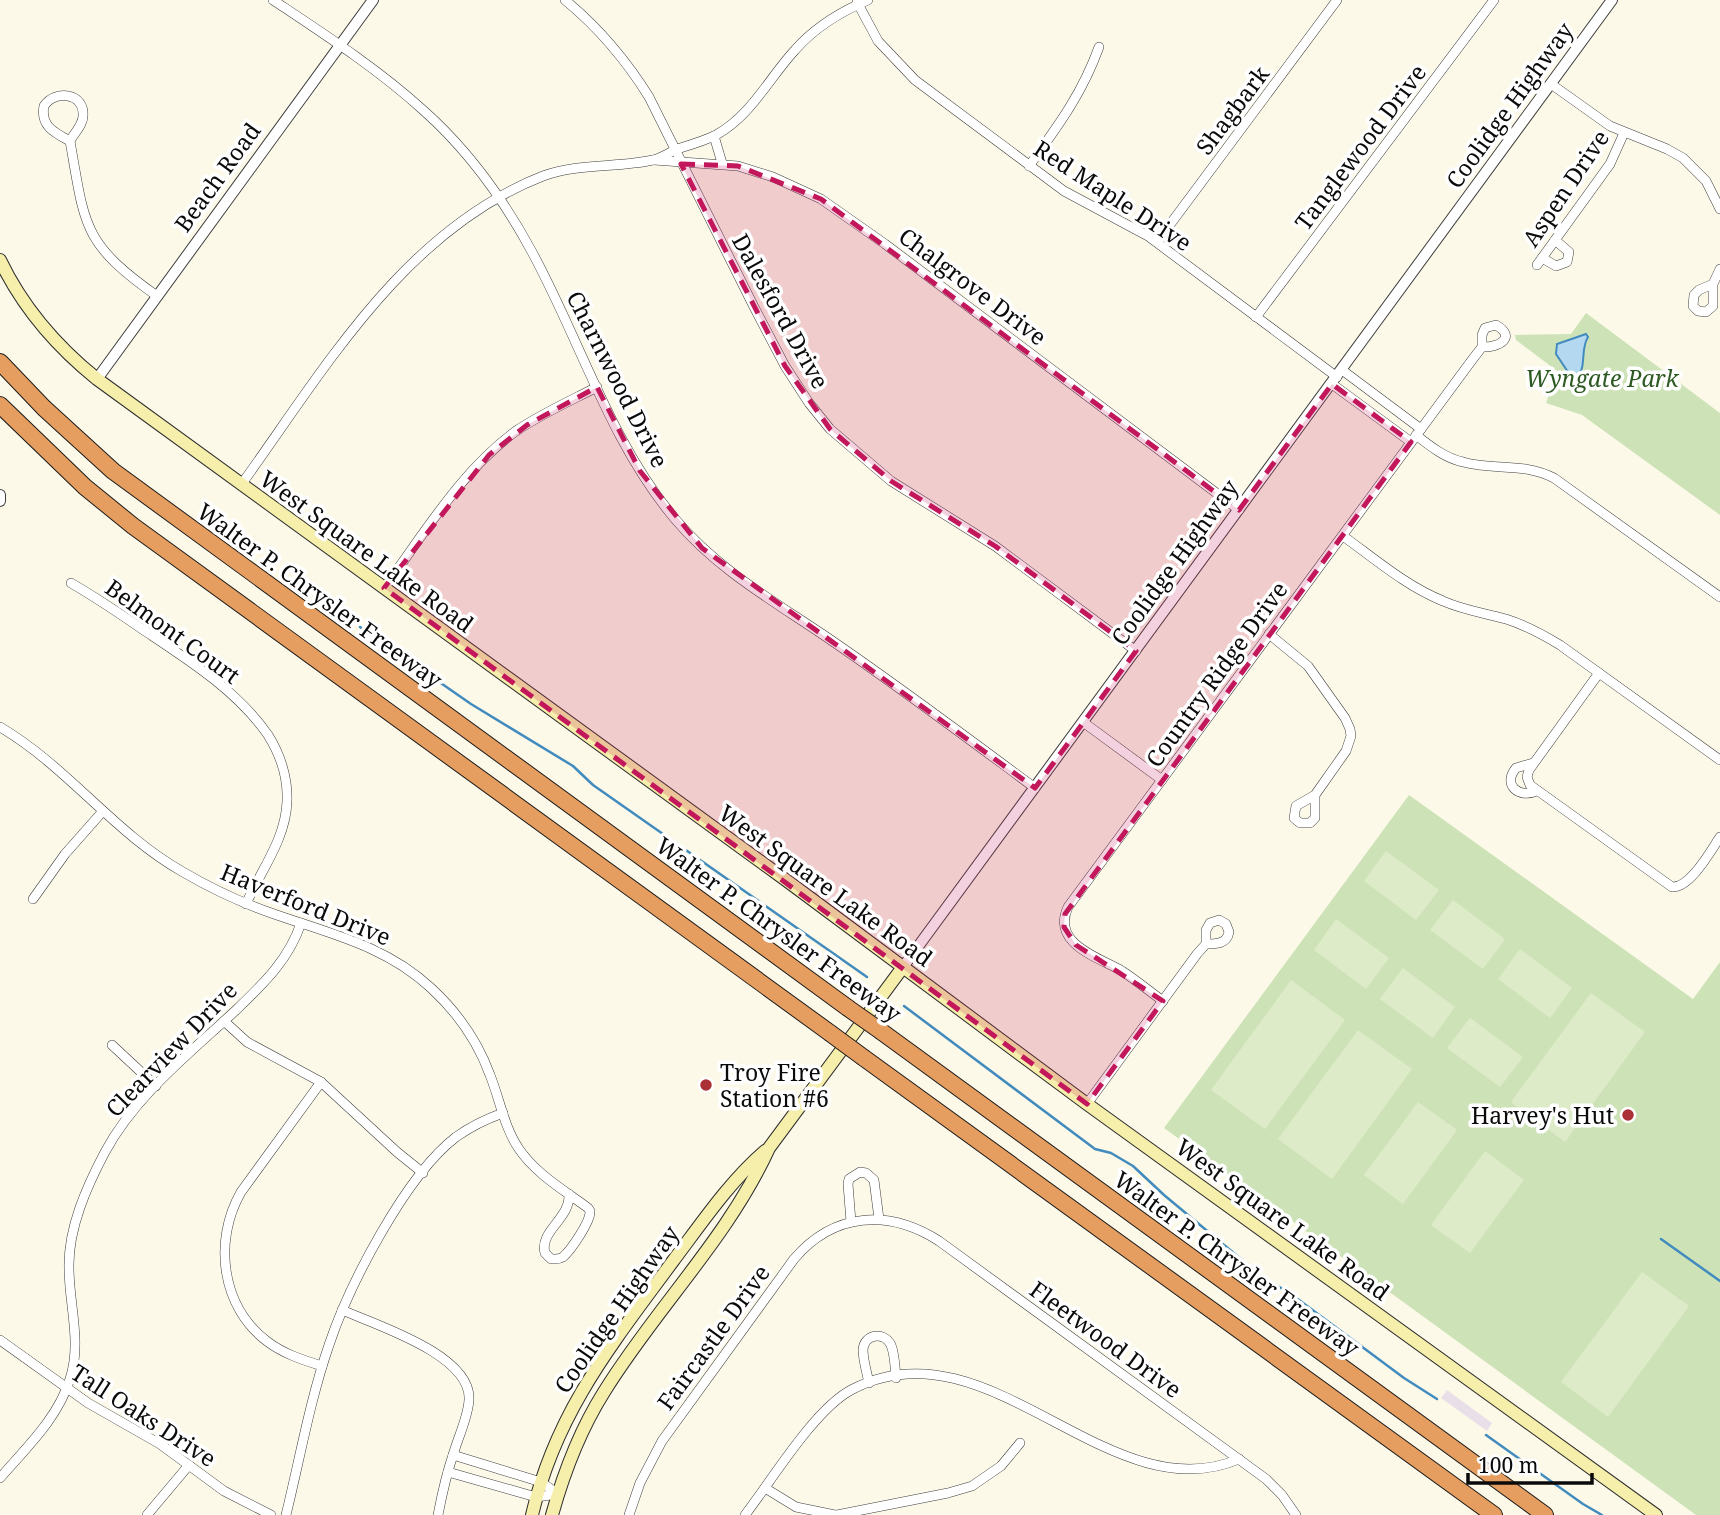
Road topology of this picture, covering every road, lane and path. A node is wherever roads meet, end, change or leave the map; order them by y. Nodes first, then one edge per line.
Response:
1 (273, 0) edge
2 (373, 0) edge
3 (565, 0) edge
4 (868, 0) edge
5 (1337, 0) edge
6 (1494, 0) edge
7 (1612, 0) edge
8 (858, 2) edge
9 (340, 46) junction
10 (1099, 47) dead end
11 (1551, 84) junction
12 (1625, 133) junction
13 (714, 136) junction
14 (70, 141) junction
15 (674, 150) junction
16 (654, 160) junction
17 (722, 163) junction
18 (681, 164) junction
19 (1029, 166) junction
20 (499, 197) junction
21 (1719, 204) edge
22 (1555, 240) junction
23 (1157, 242) junction
24 (0, 260) edge
25 (1720, 269) edge
26 (1713, 284) dead end
27 (157, 296) junction
28 (1256, 317) junction
29 (1482, 347) dead end
30 (0, 362) edge
31 (1337, 377) junction
32 (97, 379) junction
33 (597, 387) junction
34 (0, 405) edge
35 (1416, 435) junction
36 (241, 485) junction
37 (0, 495) edge
38 (0, 501) edge
39 (1239, 510) junction
40 (1343, 536) junction
41 (71, 583) dead end
42 (384, 589) junction
43 (1720, 597) edge
44 (1269, 634) junction
45 (1136, 651) junction
46 (1599, 673) junction
47 (1083, 722) junction
48 (0, 727) edge
49 (1720, 761) edge
50 (1534, 763) junction
51 (1162, 780) junction
52 (1035, 788) junction
53 (1536, 791) junction
54 (1315, 796) dead end
55 (103, 811) junction
56 (1720, 837) edge
57 (33, 899) dead end
58 (246, 904) junction
59 (301, 923) junction
60 (1206, 944) dead end
61 (903, 967) junction
62 (1163, 1000) junction
63 (224, 1021) junction
64 (111, 1045) dead end
65 (321, 1083) junction
66 (156, 1086) junction
67 (1087, 1104) junction
68 (503, 1113) junction
69 (769, 1148) junction
70 (423, 1173) junction
71 (569, 1194) junction
72 (879, 1219) junction
73 (866, 1220) joint
74 (851, 1222) junction
75 (342, 1310) junction
76 (0, 1340) edge
77 (322, 1366) junction
78 (897, 1378) junction
79 (869, 1383) junction
80 (940, 1388) dead end
81 (67, 1389) junction
82 (1010, 1436) dead end
83 (1020, 1443) junction
84 (1030, 1450) dead end
85 (453, 1455) junction
86 (1239, 1459) junction
87 (189, 1465) junction
88 (448, 1472) junction
89 (1227, 1475) dead end
90 (0, 1478) edge
91 (541, 1482) junction
92 (765, 1488) junction
93 (558, 1494) junction
94 (536, 1497) junction
95 (147, 1515) edge
96 (271, 1515) edge
97 (286, 1515) edge
98 (438, 1515) edge
99 (531, 1515) edge
100 (552, 1515) edge
101 (629, 1515) edge
102 (746, 1515) edge
103 (836, 1515) edge
104 (1296, 1515) edge
105 (1494, 1515) edge
106 (1545, 1515) edge
107 (1656, 1515) edge

1 - 9 street, Charnwood Drive
2 - 9 street, Beach Road
3 - 15 street, Dalesford Drive
4 - 8 street
5 - 23 street, Shagbark
6 - 28 street, Tanglewood Drive
7 - 11 street, Coolidge Highway
8 - 13 street
8 - 19 street, Red Maple Drive
9 - 20 street, Charnwood Drive
9 - 27 street, Beach Road
10 - 19 street
11 - 12 street
11 - 31 street, Coolidge Highway
12 - 21 street
12 - 22 street, Aspen Drive
13 - 15 street
13 - 17 street
14 - 14 street
14 - 27 street
15 - 16 street
15 - 18 street, Dalesford Drive
16 - 18 street, Chalgrove Drive
16 - 20 street
17 - 18 street, Chalgrove Drive
17 - 39 street, Chalgrove Drive
18 - 45 street, Dalesford Drive
19 - 23 street, Red Maple Drive
20 - 33 street, Charnwood Drive
20 - 36 street
22 - 22 street, Aspen Drive
23 - 28 street, Red Maple Drive
24 - 32 main road, West Square Lake Road
25 - 26 street
27 - 32 street, Beach Road
28 - 31 street, Red Maple Drive
29 - 35 street, Country Ridge Drive
30 - 106 highway, Walter P. Chrysler Freeway, bridge
31 - 35 street
31 - 35 street
31 - 39 street, Coolidge Highway
32 - 36 main road, West Square Lake Road
33 - 42 street
33 - 52 street, Charnwood Drive
34 - 105 highway, bridge
35 - 40 street, Country Ridge Drive
35 - 43 street
36 - 42 main road, West Square Lake Road
37 - 38 street
39 - 45 street, Coolidge Highway
40 - 44 street, Country Ridge Drive
40 - 46 street
41 - 58 street, Belmont Court
42 - 61 main road, West Square Lake Road
44 - 51 street, Country Ridge Drive
44 - 54 street
45 - 47 street, Coolidge Highway
46 - 49 street
46 - 50 street
47 - 51 street
47 - 52 street, Coolidge Highway
48 - 55 street, Haverford Drive
50 - 53 street
50 - 53 street
51 - 62 street, Country Ridge Drive
52 - 61 street, Coolidge Highway
53 - 56 street
55 - 57 street
55 - 58 street, Haverford Drive
58 - 59 street, Haverford Drive
59 - 63 street, Clearview Drive
59 - 68 street, Haverford Drive
60 - 62 street
61 - 67 main road, West Square Lake Road
61 - 69 main road, Coolidge Highway
62 - 67 street
63 - 65 street
63 - 66 street, Clearview Drive
64 - 66 street
65 - 70 street
65 - 77 street
66 - 81 street, Clearview Drive
67 - 107 main road, West Square Lake Road
68 - 70 street
68 - 71 street, Haverford Drive
69 - 91 main road, Coolidge Highway
69 - 93 main road, Coolidge Highway
70 - 75 street
71 - 71 street, Haverford Drive
72 - 73 street, Fleetwood Drive
72 - 74 street
72 - 86 street, Fleetwood Drive
73 - 74 street, Faircastle Drive
74 - 101 street, Faircastle Drive
75 - 77 street
75 - 85 street
76 - 81 street, Tall Oaks Drive
77 - 97 street
78 - 79 street
78 - 79 street
78 - 80 street
79 - 92 street
81 - 87 street, Tall Oaks Drive
81 - 90 street, Clearview Drive
82 - 83 street
83 - 84 street
83 - 103 street
85 - 88 street
85 - 91 street
86 - 89 street
86 - 104 street, Fleetwood Drive
87 - 95 street
87 - 96 street, Tall Oaks Drive
88 - 94 street
88 - 98 street
91 - 93 street
91 - 94 main road, Coolidge Highway
92 - 102 street
92 - 103 street
93 - 94 street
93 - 100 main road, Coolidge Highway
94 - 99 main road, Coolidge Highway

